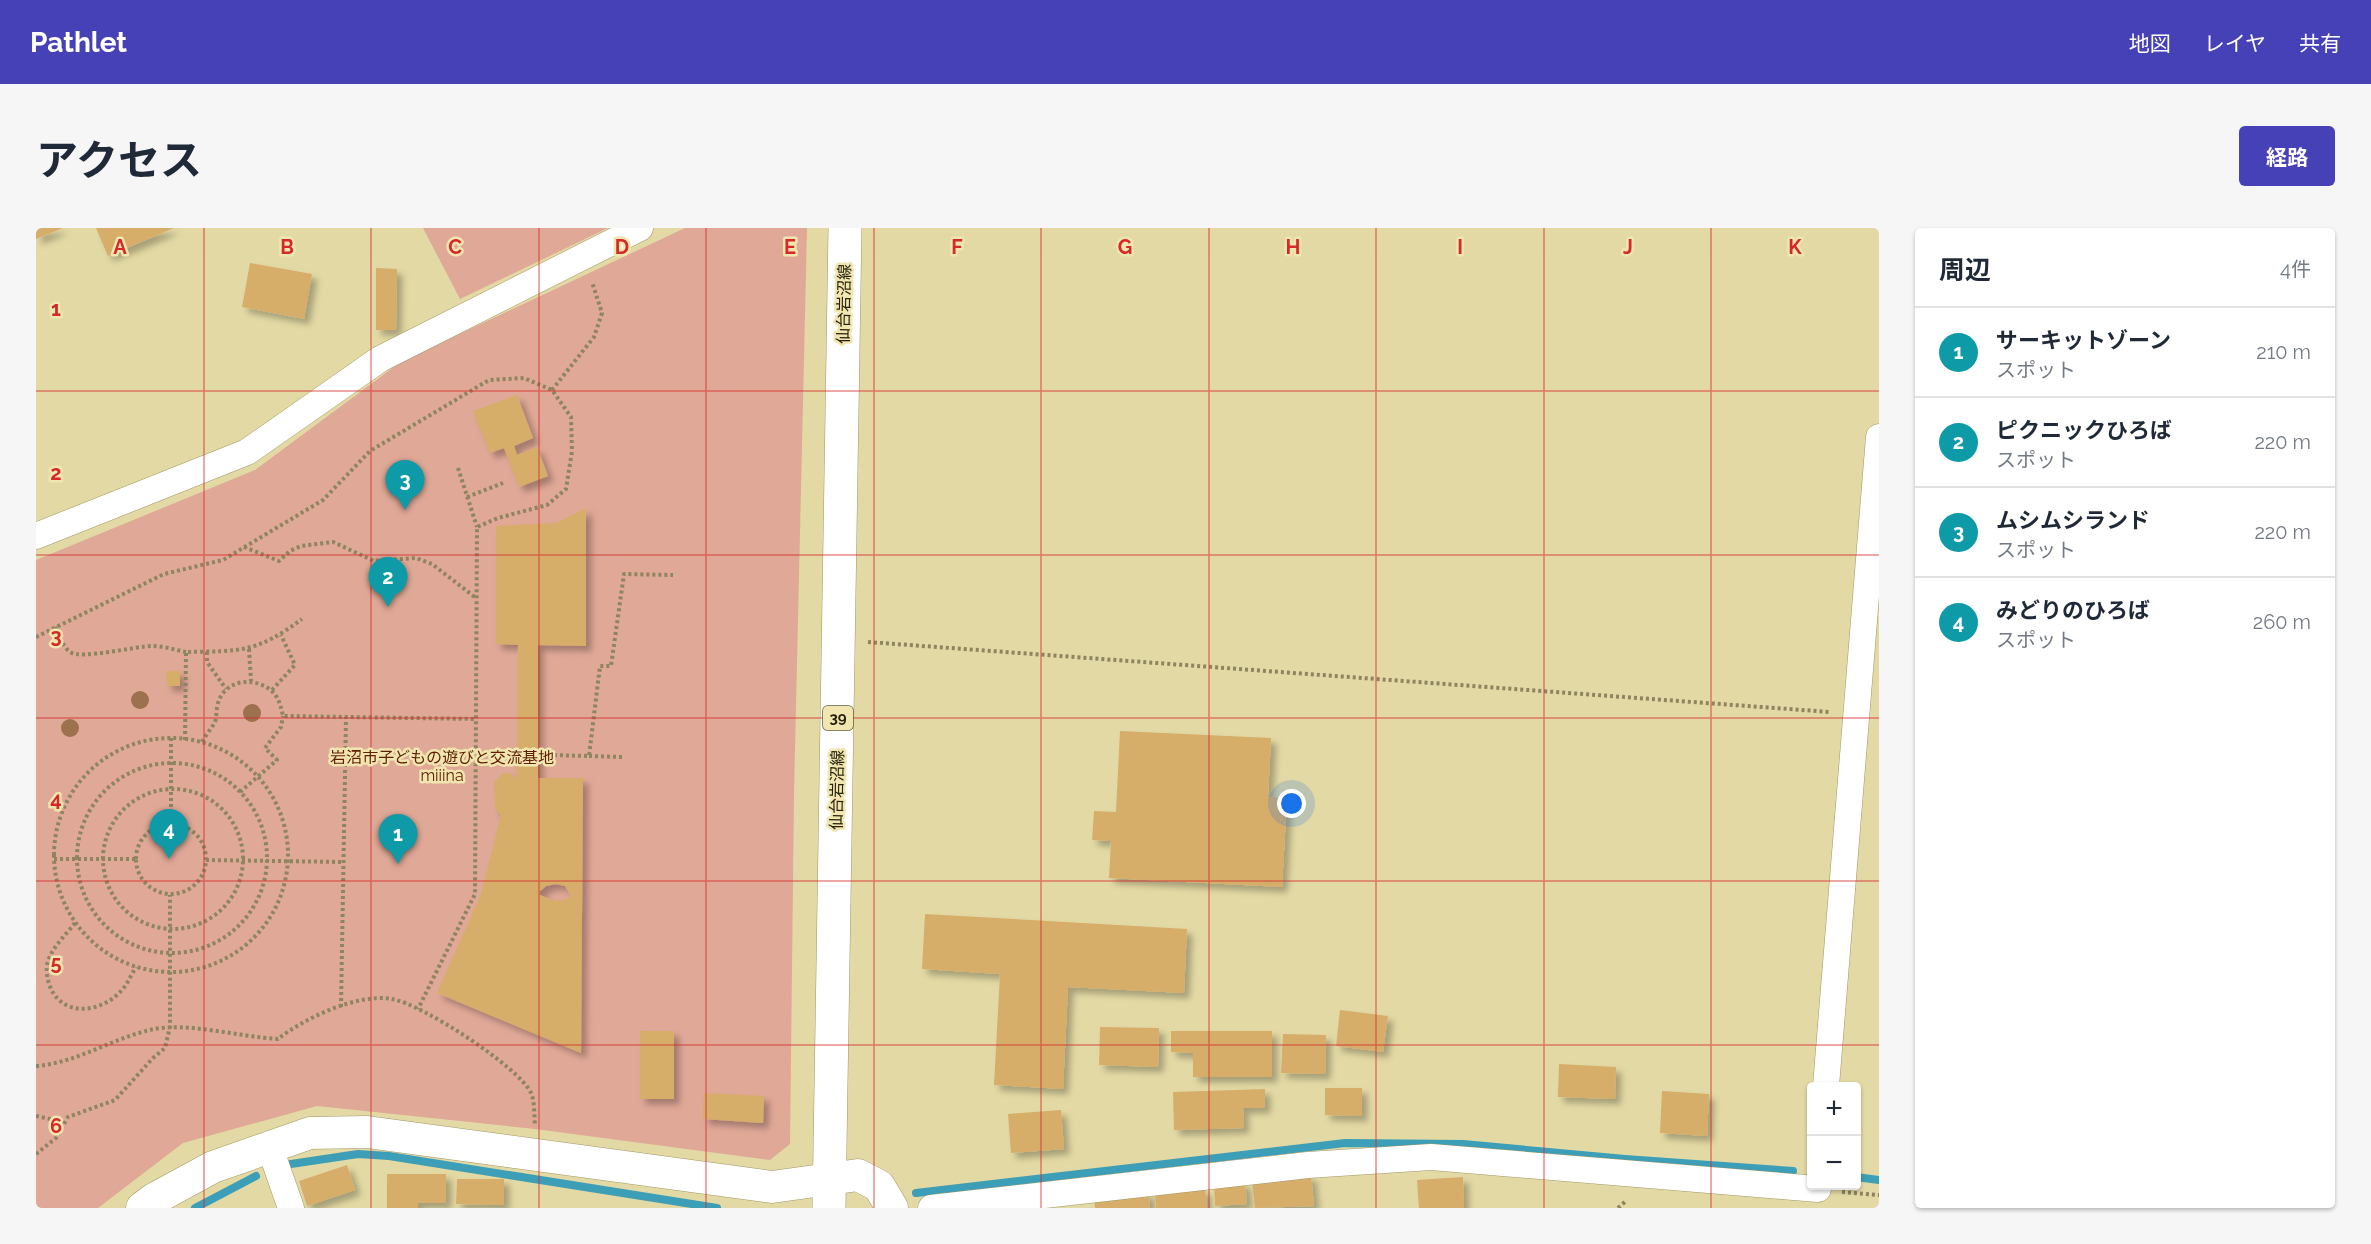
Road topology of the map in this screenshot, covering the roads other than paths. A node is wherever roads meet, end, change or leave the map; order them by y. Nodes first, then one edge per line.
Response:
1 (639, 228) edge
2 (845, 228) edge
3 (1879, 437) edge
4 (36, 536) edge
5 (1826, 1082) edge
6 (270, 1148) junction
7 (830, 1194) edge
8 (1817, 1194) edge
9 (142, 1208) edge
10 (291, 1208) edge
11 (892, 1208) edge
12 (931, 1208) edge

1 - 4 street
2 - 7 main road, 仙台岩沼線 / 39
3 - 5 street
6 - 7 street
6 - 9 street
6 - 10 street
7 - 11 street
8 - 12 street

